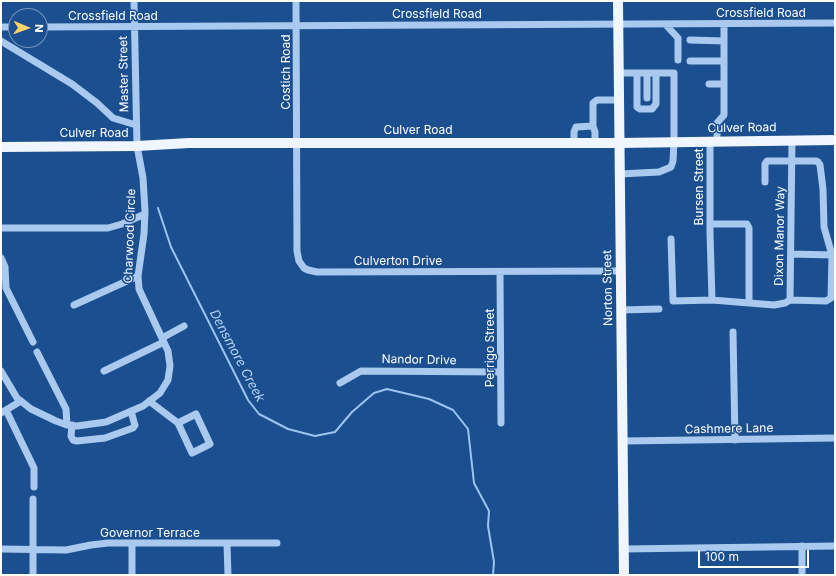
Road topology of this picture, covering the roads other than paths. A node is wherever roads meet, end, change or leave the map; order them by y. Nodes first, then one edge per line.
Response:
1 (134, 1) edge
2 (296, 1) edge
3 (618, 1) edge
4 (835, 23) edge
5 (724, 24) junction
6 (297, 25) junction
7 (618, 25) junction
8 (666, 25) junction
9 (48, 27) edge
10 (135, 27) junction
11 (690, 40) dead end
12 (1, 41) edge
13 (724, 41) junction
14 (678, 60) dead end
15 (690, 61) dead end
16 (724, 61) junction
17 (619, 73) junction
18 (637, 73) junction
19 (647, 73) junction
20 (656, 73) junction
21 (708, 84) dead end
22 (724, 84) junction
23 (647, 98) dead end
24 (619, 100) junction
25 (136, 125) junction
26 (593, 126) junction
27 (792, 140) junction
28 (835, 140) edge
29 (713, 141) junction
30 (674, 142) junction
31 (297, 143) junction
32 (574, 143) junction
33 (595, 143) junction
34 (620, 143) junction
35 (137, 146) junction
36 (1, 147) edge
37 (792, 161) junction
38 (620, 174) junction
39 (765, 182) dead end
40 (145, 214) junction
41 (710, 224) junction
42 (1, 228) edge
43 (671, 239) dead end
44 (791, 254) junction
45 (832, 255) junction
46 (1, 258) edge
47 (621, 271) junction
48 (500, 272) junction
49 (138, 276) junction
50 (712, 300) junction
51 (790, 300) junction
52 (749, 302) junction
53 (74, 305) dead end
54 (659, 309) dead end
55 (621, 310) junction
56 (184, 326) dead end
57 (733, 332) dead end
58 (163, 340) junction
59 (33, 342) dead end
60 (37, 352) dead end
61 (1, 371) edge
62 (104, 371) dead end
63 (500, 372) junction
64 (340, 383) dead end
65 (21, 401) junction
66 (149, 401) junction
67 (131, 411) junction
68 (3, 412) edge
69 (178, 423) junction
70 (501, 423) dead end
71 (69, 425) junction
72 (835, 438) edge
73 (735, 440) junction
74 (623, 441) junction
75 (34, 487) dead end
76 (33, 498) dead end
77 (277, 543) dead end
78 (132, 544) junction
79 (227, 544) junction
80 (802, 546) junction
81 (835, 546) edge
82 (1, 549) edge
83 (33, 549) junction
84 (624, 549) junction
85 (33, 575) edge
86 (132, 575) edge
87 (228, 575) edge
88 (624, 575) edge
89 (802, 575) edge

1 - 10 street, Master Street
2 - 6 street, Costich Road
3 - 7 main road, Norton Street
4 - 5 street, Crossfield Road
5 - 8 street, Crossfield Road
5 - 13 street, Bursen Street
6 - 7 street, Crossfield Road
6 - 10 street, Crossfield Road
6 - 31 street, Costich Road
7 - 8 street, Crossfield Road
7 - 17 main road, Norton Street
8 - 14 street
9 - 10 street, Crossfield Road
10 - 25 street, Master Street
11 - 13 street
12 - 25 street
13 - 16 street, Bursen Street
15 - 16 street
16 - 22 street, Bursen Street
17 - 18 street
17 - 24 main road, Norton Street
18 - 19 street
18 - 20 street
19 - 20 street
19 - 23 street
20 - 30 street
21 - 22 street
22 - 29 street, Bursen Street
24 - 26 street
24 - 34 main road, Norton Street
25 - 35 street, Master Street
26 - 32 street
26 - 33 street
27 - 28 main road, Culver Road
27 - 29 main road, Culver Road
27 - 37 street, Dixon Manor Way
29 - 30 main road, Culver Road
29 - 41 street, Bursen Street
30 - 34 main road, Culver Road
30 - 38 street
31 - 32 main road, Culver Road
31 - 35 main road, Culver Road
31 - 48 street, Culverton Drive
32 - 33 main road, Culver Road
33 - 34 main road, Culver Road
34 - 38 main road, Norton Street
35 - 36 main road, Culver Road
35 - 40 street, Charwood Circle
37 - 39 street
37 - 44 street, Dixon Manor Way
37 - 45 street
38 - 47 main road, Norton Street
40 - 42 street
40 - 49 street, Charwood Circle
41 - 50 street, Bursen Street
41 - 52 street
43 - 50 street, Dixon Manor Way
44 - 45 street
44 - 51 street, Dixon Manor Way
45 - 51 street
46 - 59 street
47 - 48 street, Culverton Drive
47 - 55 main road, Norton Street
48 - 63 street, Perrigo Street
49 - 53 street
49 - 58 street, Charwood Circle
50 - 52 street, Dixon Manor Way
51 - 52 street, Dixon Manor Way
54 - 55 street
55 - 74 main road, Norton Street
56 - 58 street
57 - 73 street
58 - 62 street
58 - 66 street, Charwood Circle
60 - 71 street
61 - 65 street, Charwood Circle
63 - 64 street, Nandor Drive
63 - 70 street, Perrigo Street
65 - 68 street
65 - 71 street, Charwood Circle
66 - 67 street, Charwood Circle
66 - 69 street
67 - 71 street, Charwood Circle
67 - 71 street
68 - 75 street
69 - 69 street
72 - 73 street, Cashmere Lane
73 - 74 street, Cashmere Lane
74 - 84 main road, Norton Street
76 - 83 street
77 - 79 street, Governor Terrace
78 - 79 street, Governor Terrace
78 - 83 street, Governor Terrace
78 - 86 street
79 - 87 street
80 - 81 street
80 - 84 street
80 - 89 street
82 - 83 street, Governor Terrace
83 - 85 street
84 - 88 main road, Norton Street

